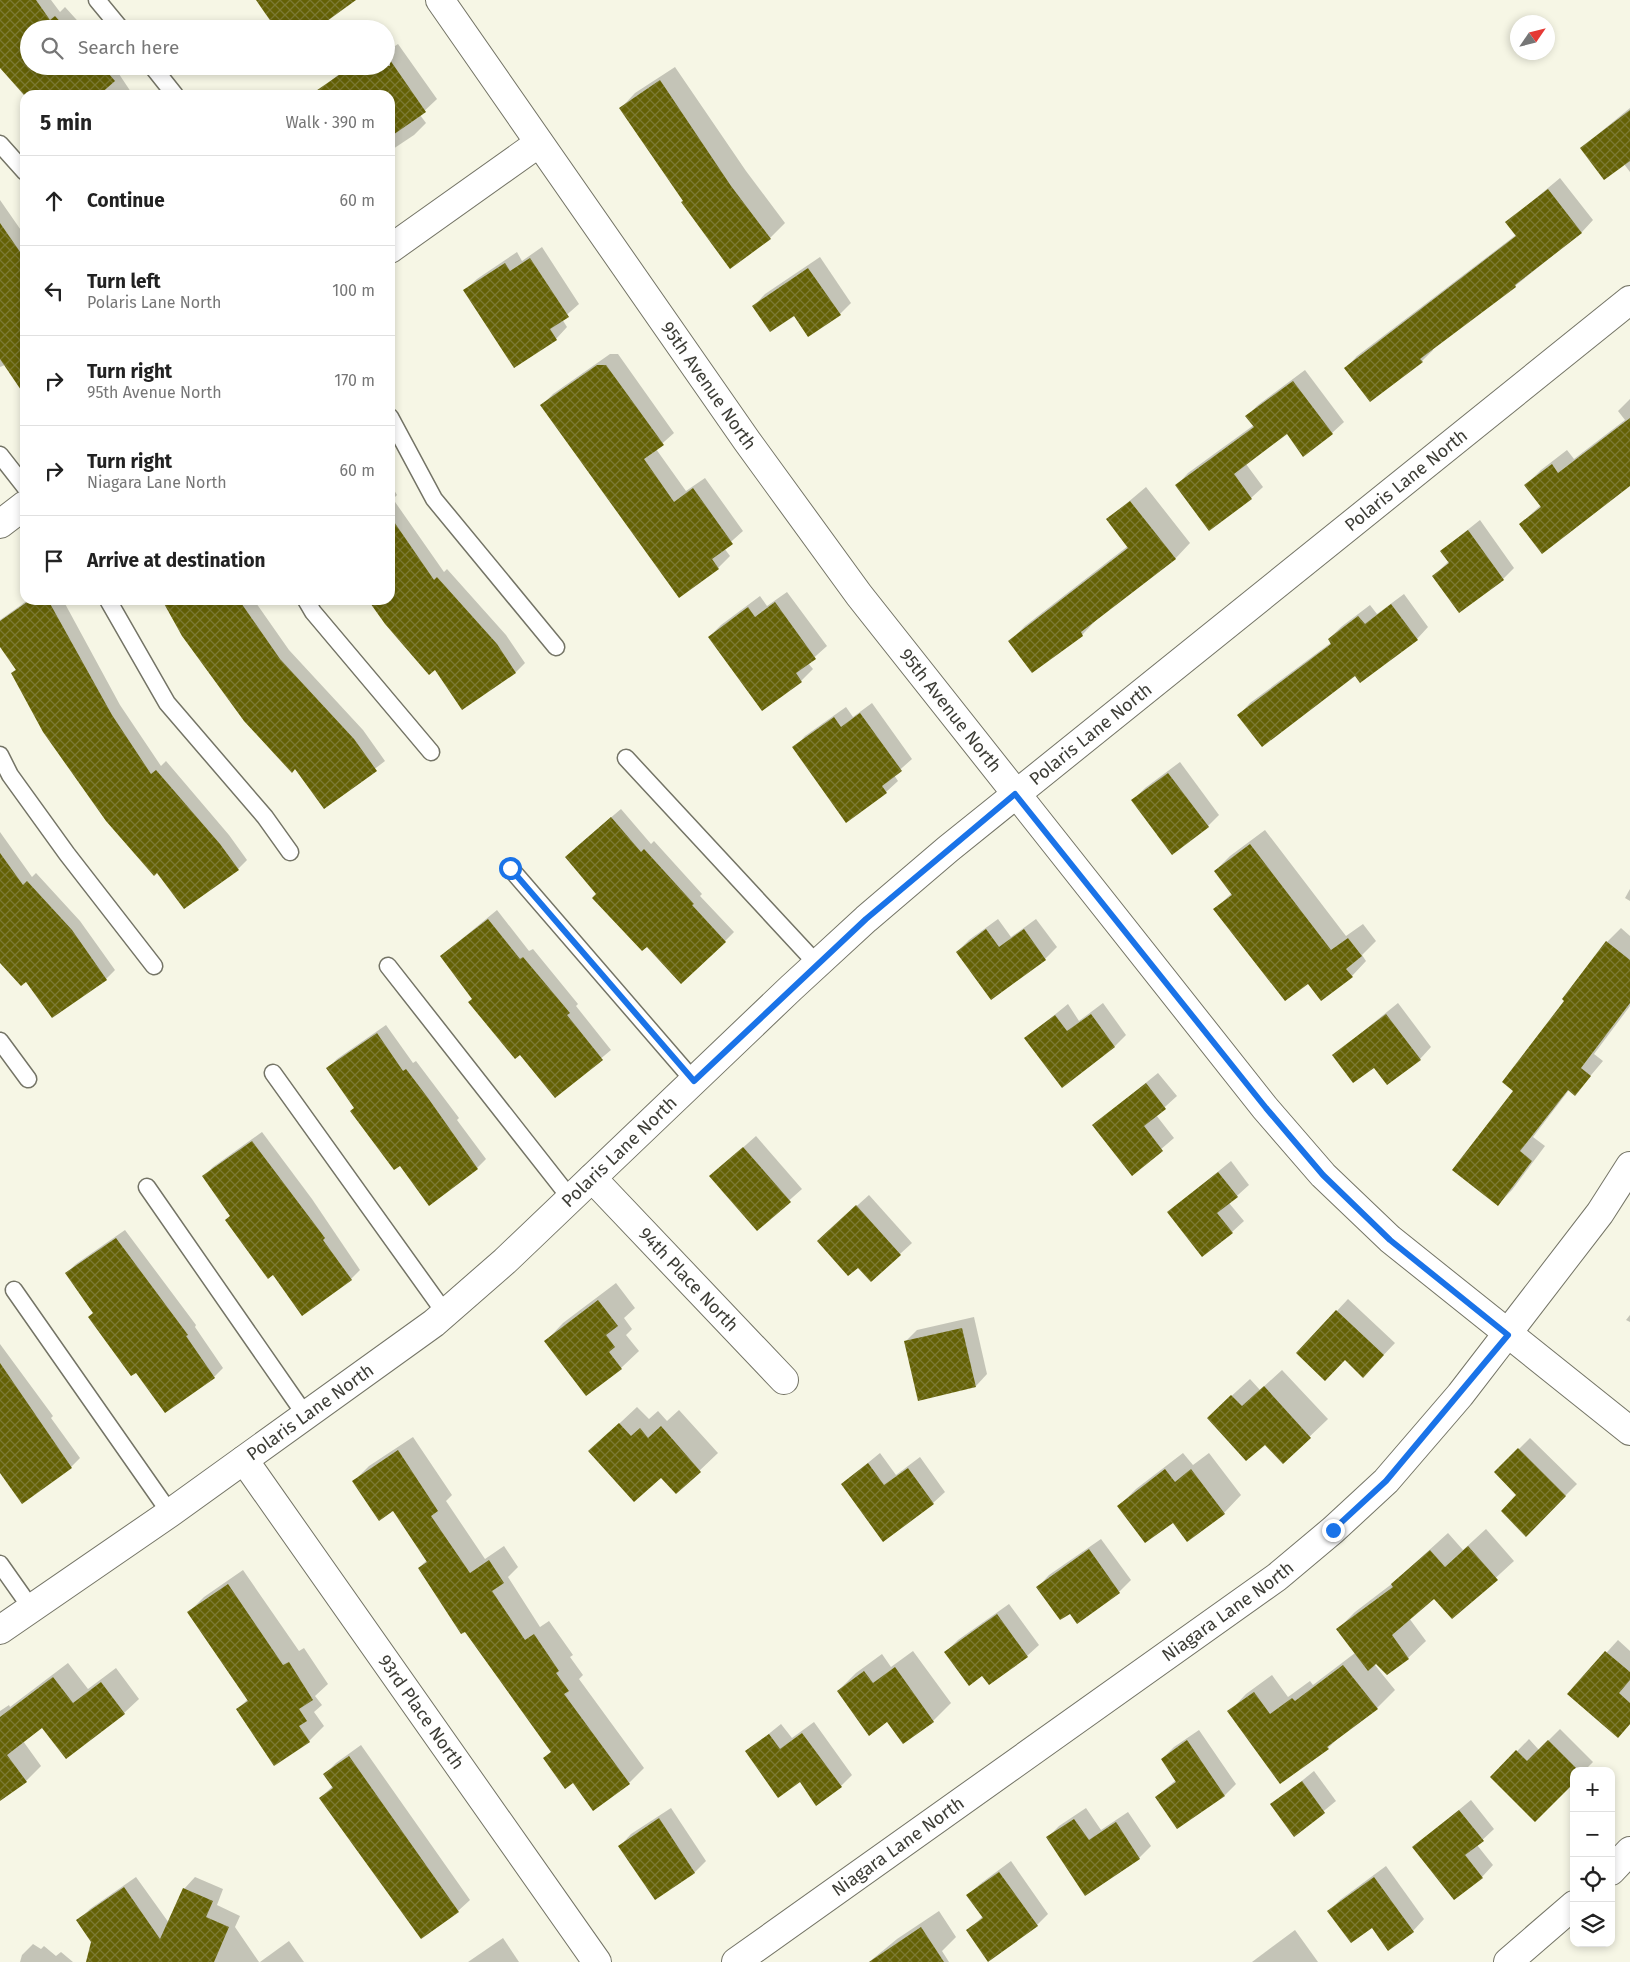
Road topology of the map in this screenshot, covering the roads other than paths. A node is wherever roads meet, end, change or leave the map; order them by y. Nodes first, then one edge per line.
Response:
1 (97, 0) edge
2 (440, 0) edge
3 (114, 20) edge
4 (159, 75) edge
5 (171, 90) edge
6 (539, 143) junction
7 (0, 144) edge
8 (20, 166) edge
9 (395, 245) edge
10 (1630, 300) edge
11 (395, 426) edge
12 (0, 455) edge
13 (20, 481) edge
14 (20, 509) edge
15 (0, 524) edge
16 (111, 605) edge
17 (309, 605) edge
18 (556, 647) dead end
19 (431, 752) dead end
20 (0, 755) edge
21 (626, 758) dead end
22 (1015, 794) junction
23 (290, 852) dead end
24 (510, 868) dead end
25 (817, 964) junction
26 (154, 966) dead end
27 (388, 966) dead end
28 (0, 1041) edge
29 (273, 1073) dead end
30 (28, 1080) dead end
31 (694, 1081) junction
32 (1630, 1166) edge
33 (592, 1178) junction
34 (147, 1187) dead end
35 (570, 1199) junction
36 (14, 1290) dead end
37 (445, 1313) junction
38 (1508, 1335) junction
39 (784, 1380) dead end
40 (306, 1416) junction
41 (1630, 1431) edge
42 (244, 1460) junction
43 (170, 1513) junction
44 (0, 1564) edge
45 (31, 1608) junction
46 (0, 1630) edge
47 (1630, 1851) edge
48 (1615, 1867) edge
49 (1570, 1908) edge
50 (598, 1962) edge
51 (736, 1962) edge
52 (1508, 1962) edge

1 - 3 lane
2 - 6 street, 95th Avenue North
4 - 5 lane
6 - 9 street
6 - 22 street, 95th Avenue North
7 - 8 lane
10 - 22 street, Polaris Lane North
11 - 18 lane
12 - 13 lane
14 - 15 street
16 - 23 lane
17 - 19 lane
20 - 26 lane
21 - 25 lane
22 - 25 street, Polaris Lane North
22 - 38 street, 95th Avenue North
24 - 31 lane
25 - 31 street, Polaris Lane North
27 - 35 lane
28 - 30 lane
29 - 37 lane
31 - 33 street, Polaris Lane North
32 - 38 street, Niagara Lane North
33 - 35 street, Polaris Lane North
33 - 39 street, 94th Place North
34 - 40 lane
35 - 37 street, Polaris Lane North
36 - 43 lane
37 - 40 street, Polaris Lane North
38 - 41 street, 95th Avenue North
38 - 51 street, Niagara Lane North
40 - 42 street, Polaris Lane North
42 - 43 street, Polaris Lane North
42 - 50 street, 93rd Place North
43 - 45 street, Polaris Lane North
44 - 45 lane
45 - 46 street, Polaris Lane North
47 - 48 street
49 - 52 street

